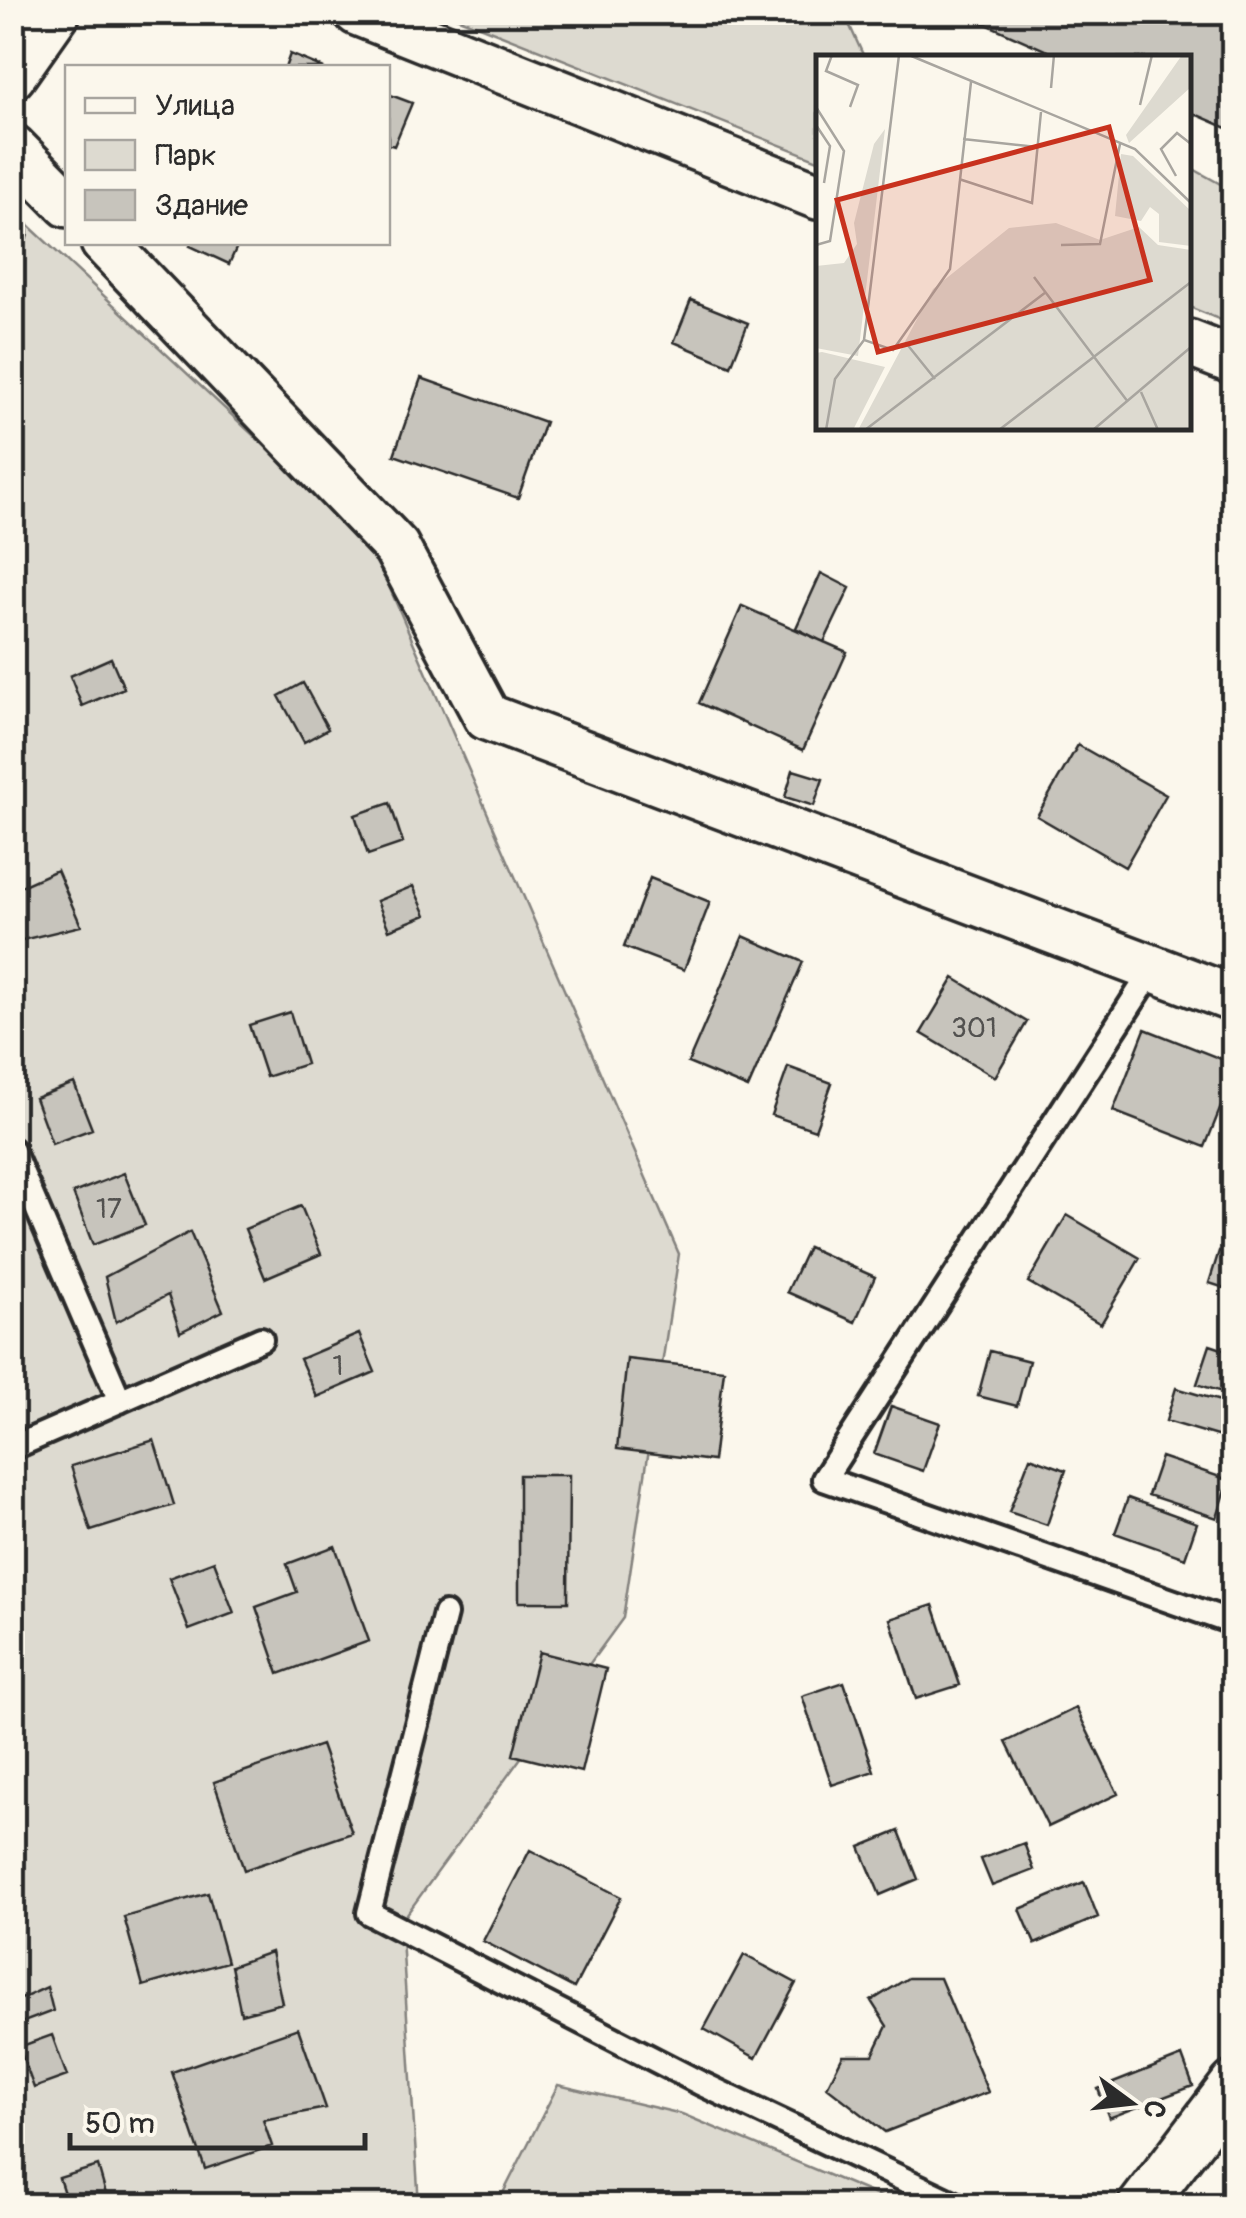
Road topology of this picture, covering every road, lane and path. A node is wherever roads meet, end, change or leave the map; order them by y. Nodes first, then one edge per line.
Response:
1 (57, 12) edge
2 (357, 12) edge
3 (12, 76) edge
4 (12, 147) edge
5 (816, 195) edge
6 (65, 201) edge
7 (107, 245) edge
8 (1191, 344) edge
9 (1234, 361) edge
10 (1154, 968) junction
11 (1234, 999) edge
12 (12, 1150) edge
13 (260, 1339) dead end
14 (120, 1401) junction
15 (12, 1448) edge
16 (445, 1614) dead end
17 (1234, 1624) edge
18 (1234, 2084) edge
19 (960, 2206) edge
20 (1140, 2206) edge

1 - 3 street
2 - 5 street
4 - 6 street
7 - 10 street
8 - 9 street
10 - 11 street
10 - 17 lane
12 - 14 lane
13 - 14 lane
14 - 15 lane
16 - 19 lane
18 - 20 street

